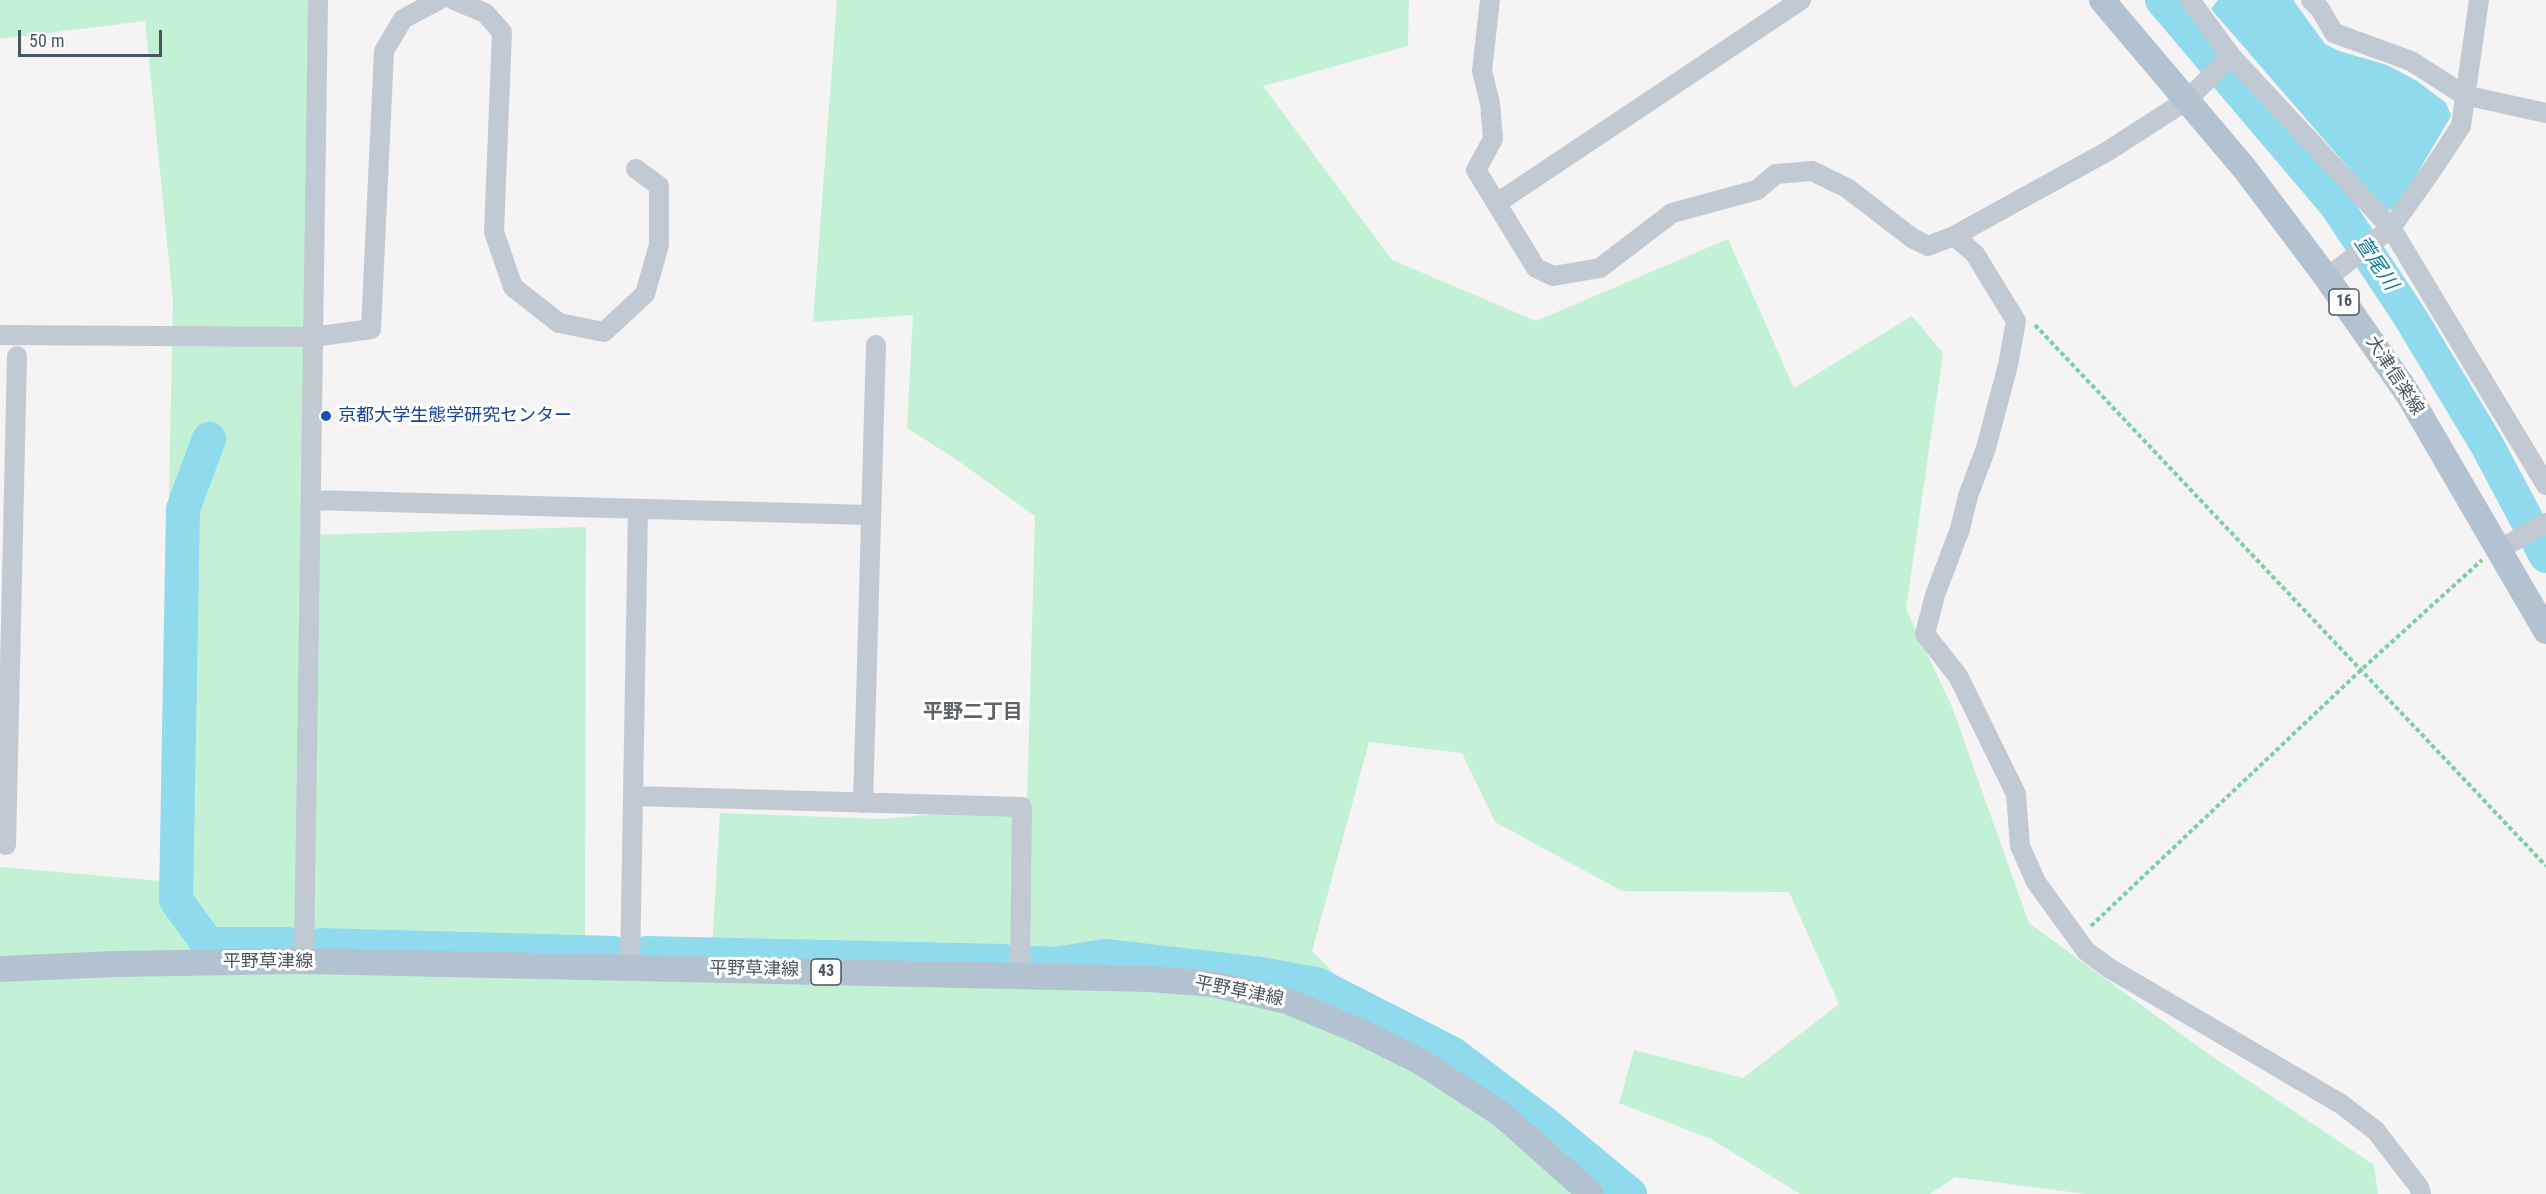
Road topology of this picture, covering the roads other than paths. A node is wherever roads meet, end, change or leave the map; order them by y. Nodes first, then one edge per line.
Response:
1 (318, 0) edge
2 (439, 0) edge
3 (454, 0) edge
4 (1490, 0) edge
5 (1801, 0) edge
6 (2102, 0) edge
7 (2190, 0) edge
8 (2311, 0) edge
9 (2479, 0) edge
10 (2231, 56) junction
11 (2464, 94) junction
12 (2188, 100) junction
13 (2546, 113) edge
14 (636, 169) dead end
15 (1497, 202) junction
16 (2385, 232) junction
17 (1954, 236) junction
18 (2335, 272) junction
19 (0, 335) edge
20 (313, 337) junction
21 (876, 345) dead end
22 (17, 356) dead end
23 (2546, 485) edge
24 (311, 500) junction
25 (638, 510) junction
26 (871, 515) junction
27 (2546, 523) edge
28 (2504, 547) junction
29 (2546, 631) edge
30 (5, 642) edge
31 (633, 796) junction
32 (862, 803) junction
33 (6, 845) dead end
34 (304, 961) junction
35 (630, 968) junction
36 (0, 969) edge
37 (1020, 976) junction
38 (1591, 1194) edge
39 (2421, 1194) edge

1 - 20 street
2 - 20 street
3 - 14 street
4 - 15 street
5 - 15 street
6 - 12 main road, 大津信楽線 / 16
7 - 10 street
8 - 11 street
9 - 11 street
10 - 12 street
10 - 16 street
11 - 13 street
11 - 16 street
12 - 17 street
12 - 18 main road, 大津信楽線 / 16
15 - 17 street
16 - 18 street
16 - 23 street
17 - 39 street
18 - 28 main road, 大津信楽線 / 16
19 - 20 street
20 - 24 street
21 - 26 street
22 - 30 street
24 - 25 street
24 - 34 street
25 - 26 street
25 - 31 street
26 - 32 street
27 - 28 street
28 - 29 main road, 大津信楽線 / 16
30 - 33 street
31 - 32 street
31 - 35 street
32 - 37 street
34 - 35 main road, 平野草津線 / 43
34 - 36 main road, 平野草津線 / 43
35 - 37 main road, 平野草津線 / 43
37 - 38 main road, 平野草津線 / 43

